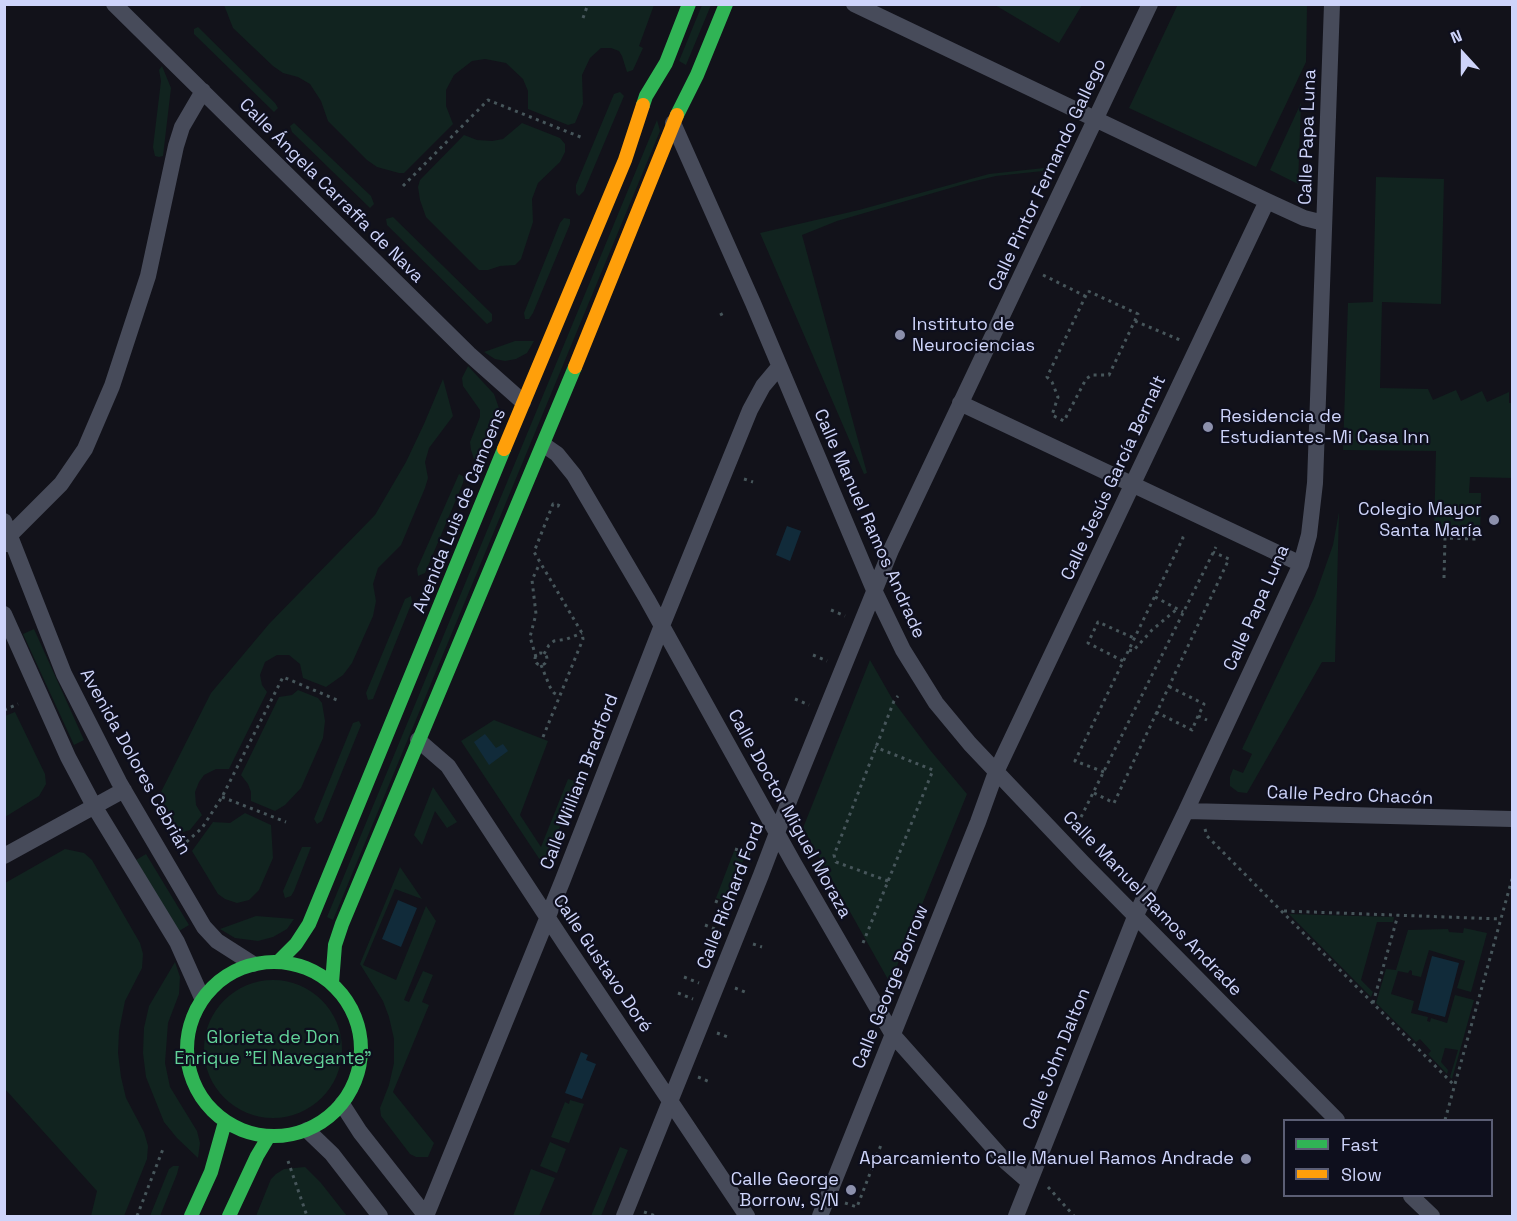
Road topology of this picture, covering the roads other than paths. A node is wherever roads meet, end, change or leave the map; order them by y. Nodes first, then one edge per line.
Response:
1 (114, 4) edge
2 (689, 4) edge
3 (726, 4) edge
4 (854, 4) edge
5 (1150, 4) edge
6 (1332, 4) edge
7 (663, 69) junction
8 (203, 91) junction
9 (667, 109) junction
10 (1096, 119) junction
11 (1267, 201) junction
12 (1324, 224) junction
13 (779, 367) junction
14 (524, 402) junction
15 (960, 403) junction
16 (544, 445) junction
17 (1132, 485) junction
18 (6, 536) edge
19 (1301, 564) junction
20 (874, 590) junction
21 (4, 614) edge
22 (661, 627) junction
23 (418, 740) junction
24 (996, 772) junction
25 (124, 790) junction
26 (94, 806) junction
27 (1186, 811) junction
28 (1512, 819) edge
29 (776, 833) junction
30 (4, 856) edge
31 (1135, 916) junction
32 (547, 917) junction
33 (279, 961) junction
34 (254, 964) junction
35 (332, 983) junction
36 (202, 998) junction
37 (893, 1035) junction
38 (670, 1101) junction
39 (342, 1104) junction
40 (1336, 1119) edge
41 (225, 1122) junction
42 (307, 1130) junction
43 (269, 1136) junction
44 (1029, 1182) junction
45 (1412, 1197) edge
46 (192, 1216) edge
47 (229, 1216) edge
48 (380, 1216) edge
49 (426, 1216) edge
50 (624, 1216) edge
51 (747, 1216) edge
52 (820, 1216) edge
53 (1016, 1216) edge
54 (1432, 1216) edge

1 - 8 street, Calle Ángela Carraffa de Nava
2 - 7 main road, Avenida Luis de Camoens
3 - 9 main road, Avenida Luis de Camoens
4 - 10 street
5 - 10 street, Calle Pintor Fernando Gallego
6 - 12 street, Calle Papa Luna
7 - 9 main road, Avenida Luis de Camoens
7 - 14 main road, Avenida Luis de Camoens
8 - 14 street, Calle Ángela Carraffa de Nava
8 - 18 street
9 - 13 street, Calle Manuel Ramos Andrade
9 - 16 main road, Avenida Luis de Camoens
10 - 11 street
10 - 15 street, Calle Pintor Fernando Gallego
11 - 12 street
11 - 17 street, Calle Jesús García Bernalt
12 - 19 street, Calle Papa Luna
13 - 20 street, Calle Manuel Ramos Andrade
13 - 22 street, Calle William Bradford
14 - 33 main road, Avenida Luis de Camoens
15 - 17 street
15 - 20 street, Calle Pintor Fernando Gallego
16 - 22 street, Calle Doctor Miguel Moraza
16 - 23 main road, Avenida Luis de Camoens
17 - 19 street
17 - 24 street, Calle Jesús García Bernalt
18 - 25 street, Avenida Dolores Cebrián
19 - 27 street, Calle Papa Luna
20 - 24 street, Calle Manuel Ramos Andrade
20 - 29 street, Calle Richard Ford
21 - 26 street
22 - 29 street, Calle Doctor Miguel Moraza
22 - 32 street, Calle William Bradford
23 - 32 street, Calle Gustavo Doré
23 - 35 main road, Avenida Luis de Camoens
24 - 31 street, Calle Manuel Ramos Andrade
24 - 37 street, Calle George Borrow
25 - 26 street
25 - 34 street, Avenida Dolores Cebrián
26 - 30 street
26 - 36 street
27 - 28 street, Calle Pedro Chacón
27 - 31 street, Calle Papa Luna
29 - 37 street, Calle Doctor Miguel Moraza
29 - 38 street, Calle Richard Ford
31 - 40 street, Calle Manuel Ramos Andrade
31 - 44 street, Calle John Dalton
32 - 38 street, Calle Gustavo Doré
32 - 49 street, Calle William Bradford
33 - 34 main road
33 - 35 main road
34 - 36 main road
35 - 39 main road
36 - 41 main road
37 - 44 street, Calle Doctor Miguel Moraza
37 - 52 street, Calle George Borrow
38 - 50 street, Calle Richard Ford
38 - 51 street, Calle Gustavo Doré
39 - 42 main road
39 - 49 street
41 - 43 main road
41 - 46 main road
42 - 43 main road
42 - 48 street
43 - 47 main road
44 - 53 street, Calle John Dalton
45 - 54 street

